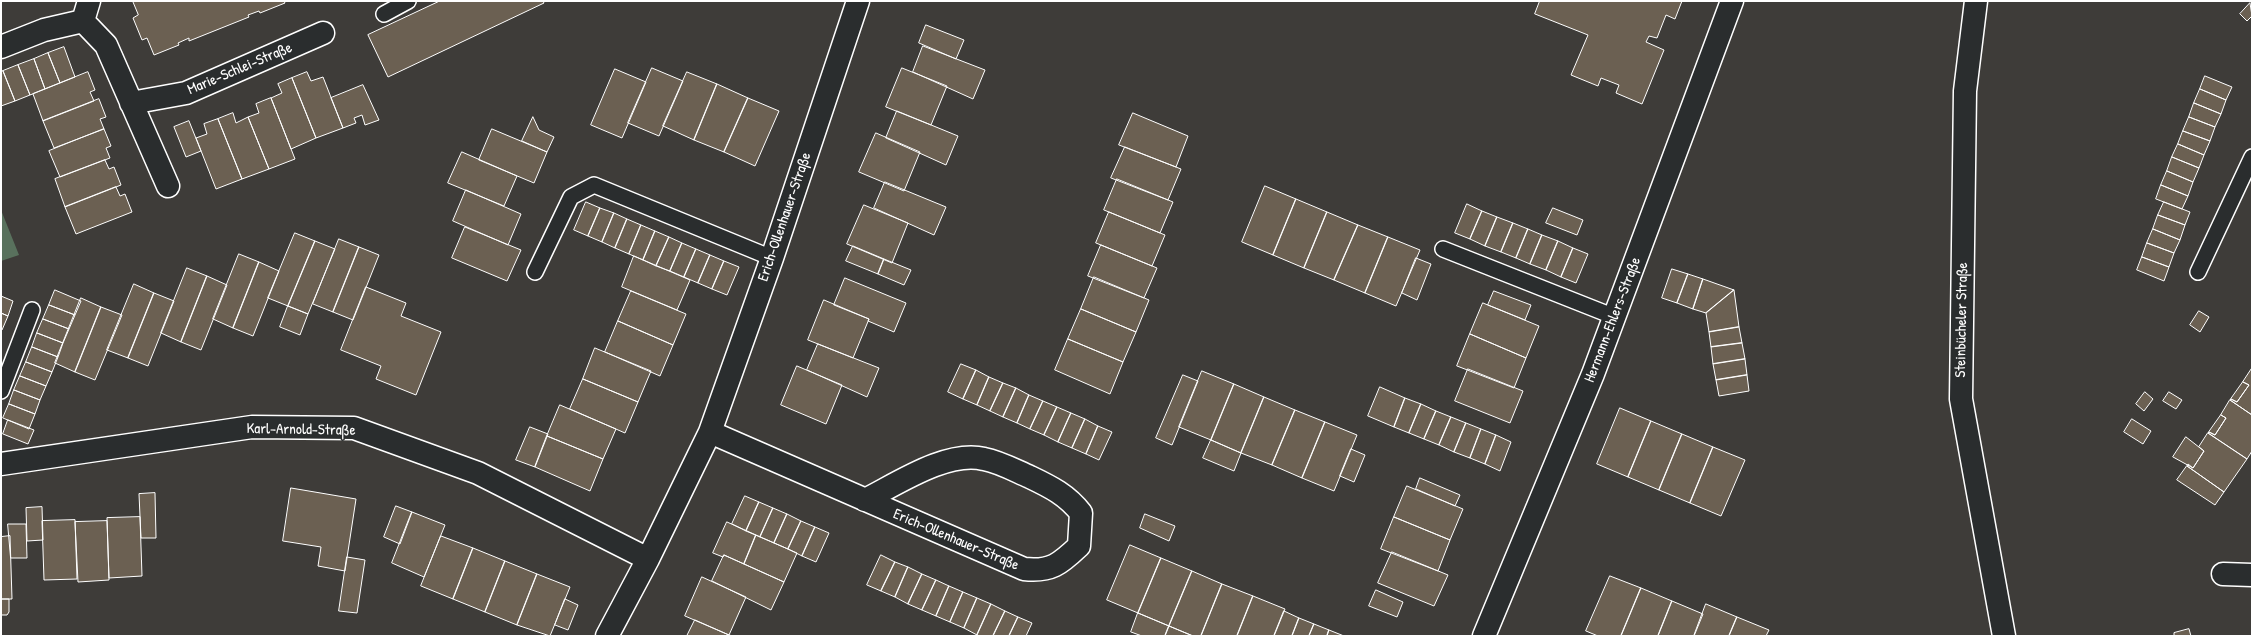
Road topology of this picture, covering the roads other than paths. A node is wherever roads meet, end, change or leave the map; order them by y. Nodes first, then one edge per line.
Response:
1 (408, 1) edge
2 (858, 1) edge
3 (1732, 1) edge
4 (1976, 1) edge
5 (86, 11) edge
6 (384, 14) dead end
7 (323, 33) dead end
8 (1, 47) edge
9 (131, 103) junction
10 (2252, 157) edge
11 (168, 186) dead end
12 (1443, 249) dead end
13 (772, 258) junction
14 (535, 272) dead end
15 (2198, 272) dead end
16 (32, 310) dead end
17 (1615, 317) junction
18 (1, 391) edge
19 (710, 432) junction
20 (1, 464) edge
21 (865, 500) junction
22 (648, 559) junction
23 (2223, 574) dead end
24 (2252, 575) edge
25 (607, 636) edge
26 (1484, 636) edge
27 (2004, 636) edge

1 - 6 lane
2 - 13 street, Erich-Ollenhauer-Straße
3 - 17 street, Hermann-Ehlers-Straße
4 - 27 street, Steinbücheler Straße
5 - 8 street
5 - 9 street
7 - 9 street, Marie-Schlei-Straße
9 - 11 street
10 - 15 lane
12 - 17 lane
13 - 14 lane
13 - 19 street, Erich-Ollenhauer-Straße
16 - 18 lane
17 - 26 street, Hermann-Ehlers-Straße
19 - 21 street, Erich-Ollenhauer-Straße
19 - 22 street, Erich-Ollenhauer-Straße
20 - 22 street, Karl-Arnold-Straße
21 - 21 street, Erich-Ollenhauer-Straße
22 - 25 street, Erich-Ollenhauer-Straße
23 - 24 street

